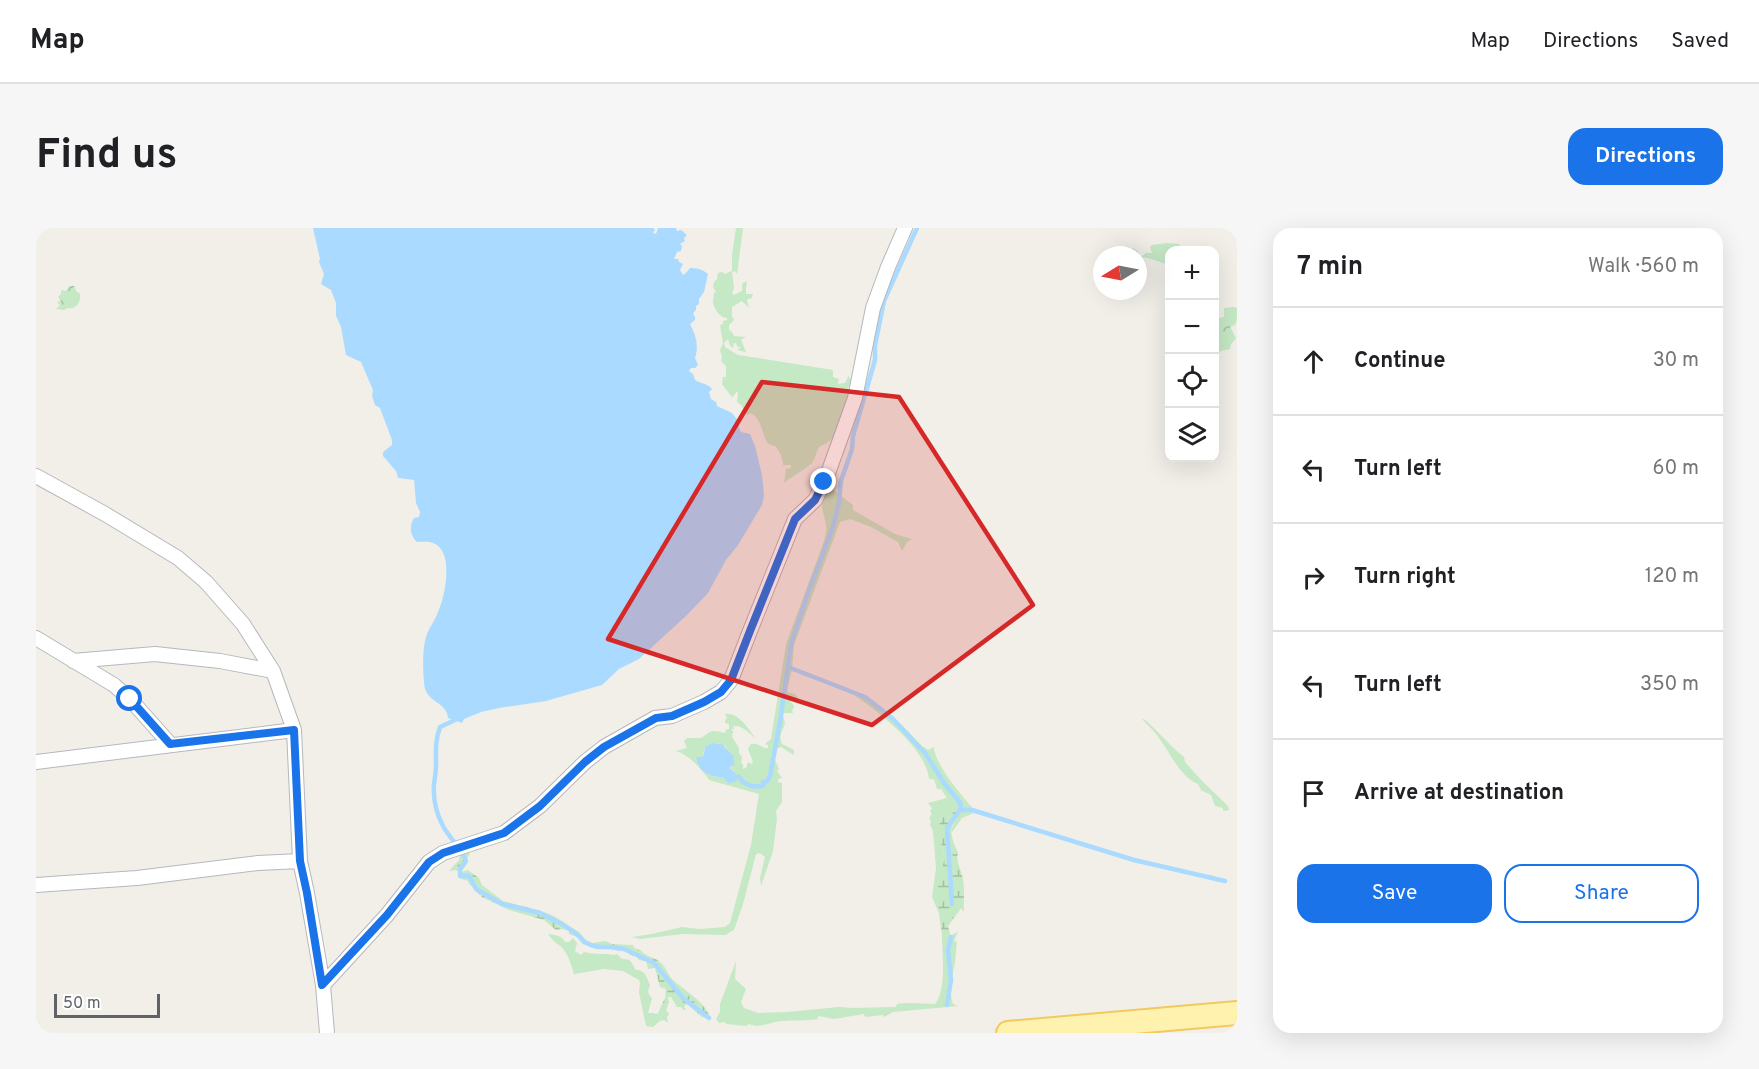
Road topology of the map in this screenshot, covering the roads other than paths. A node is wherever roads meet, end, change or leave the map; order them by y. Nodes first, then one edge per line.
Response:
1 (906, 228) edge
2 (36, 476) edge
3 (36, 638) edge
4 (73, 661) junction
5 (273, 670) junction
6 (294, 730) junction
7 (170, 744) junction
8 (36, 762) edge
9 (300, 861) junction
10 (36, 885) edge
11 (322, 985) junction
12 (1237, 1013) edge
13 (327, 1033) edge
14 (1008, 1033) edge

1 - 11 street
2 - 5 street
3 - 4 street
4 - 5 street
4 - 7 street
5 - 6 street
6 - 7 street
6 - 9 street
7 - 8 street
9 - 10 street
9 - 11 street
11 - 13 street
12 - 14 main road

